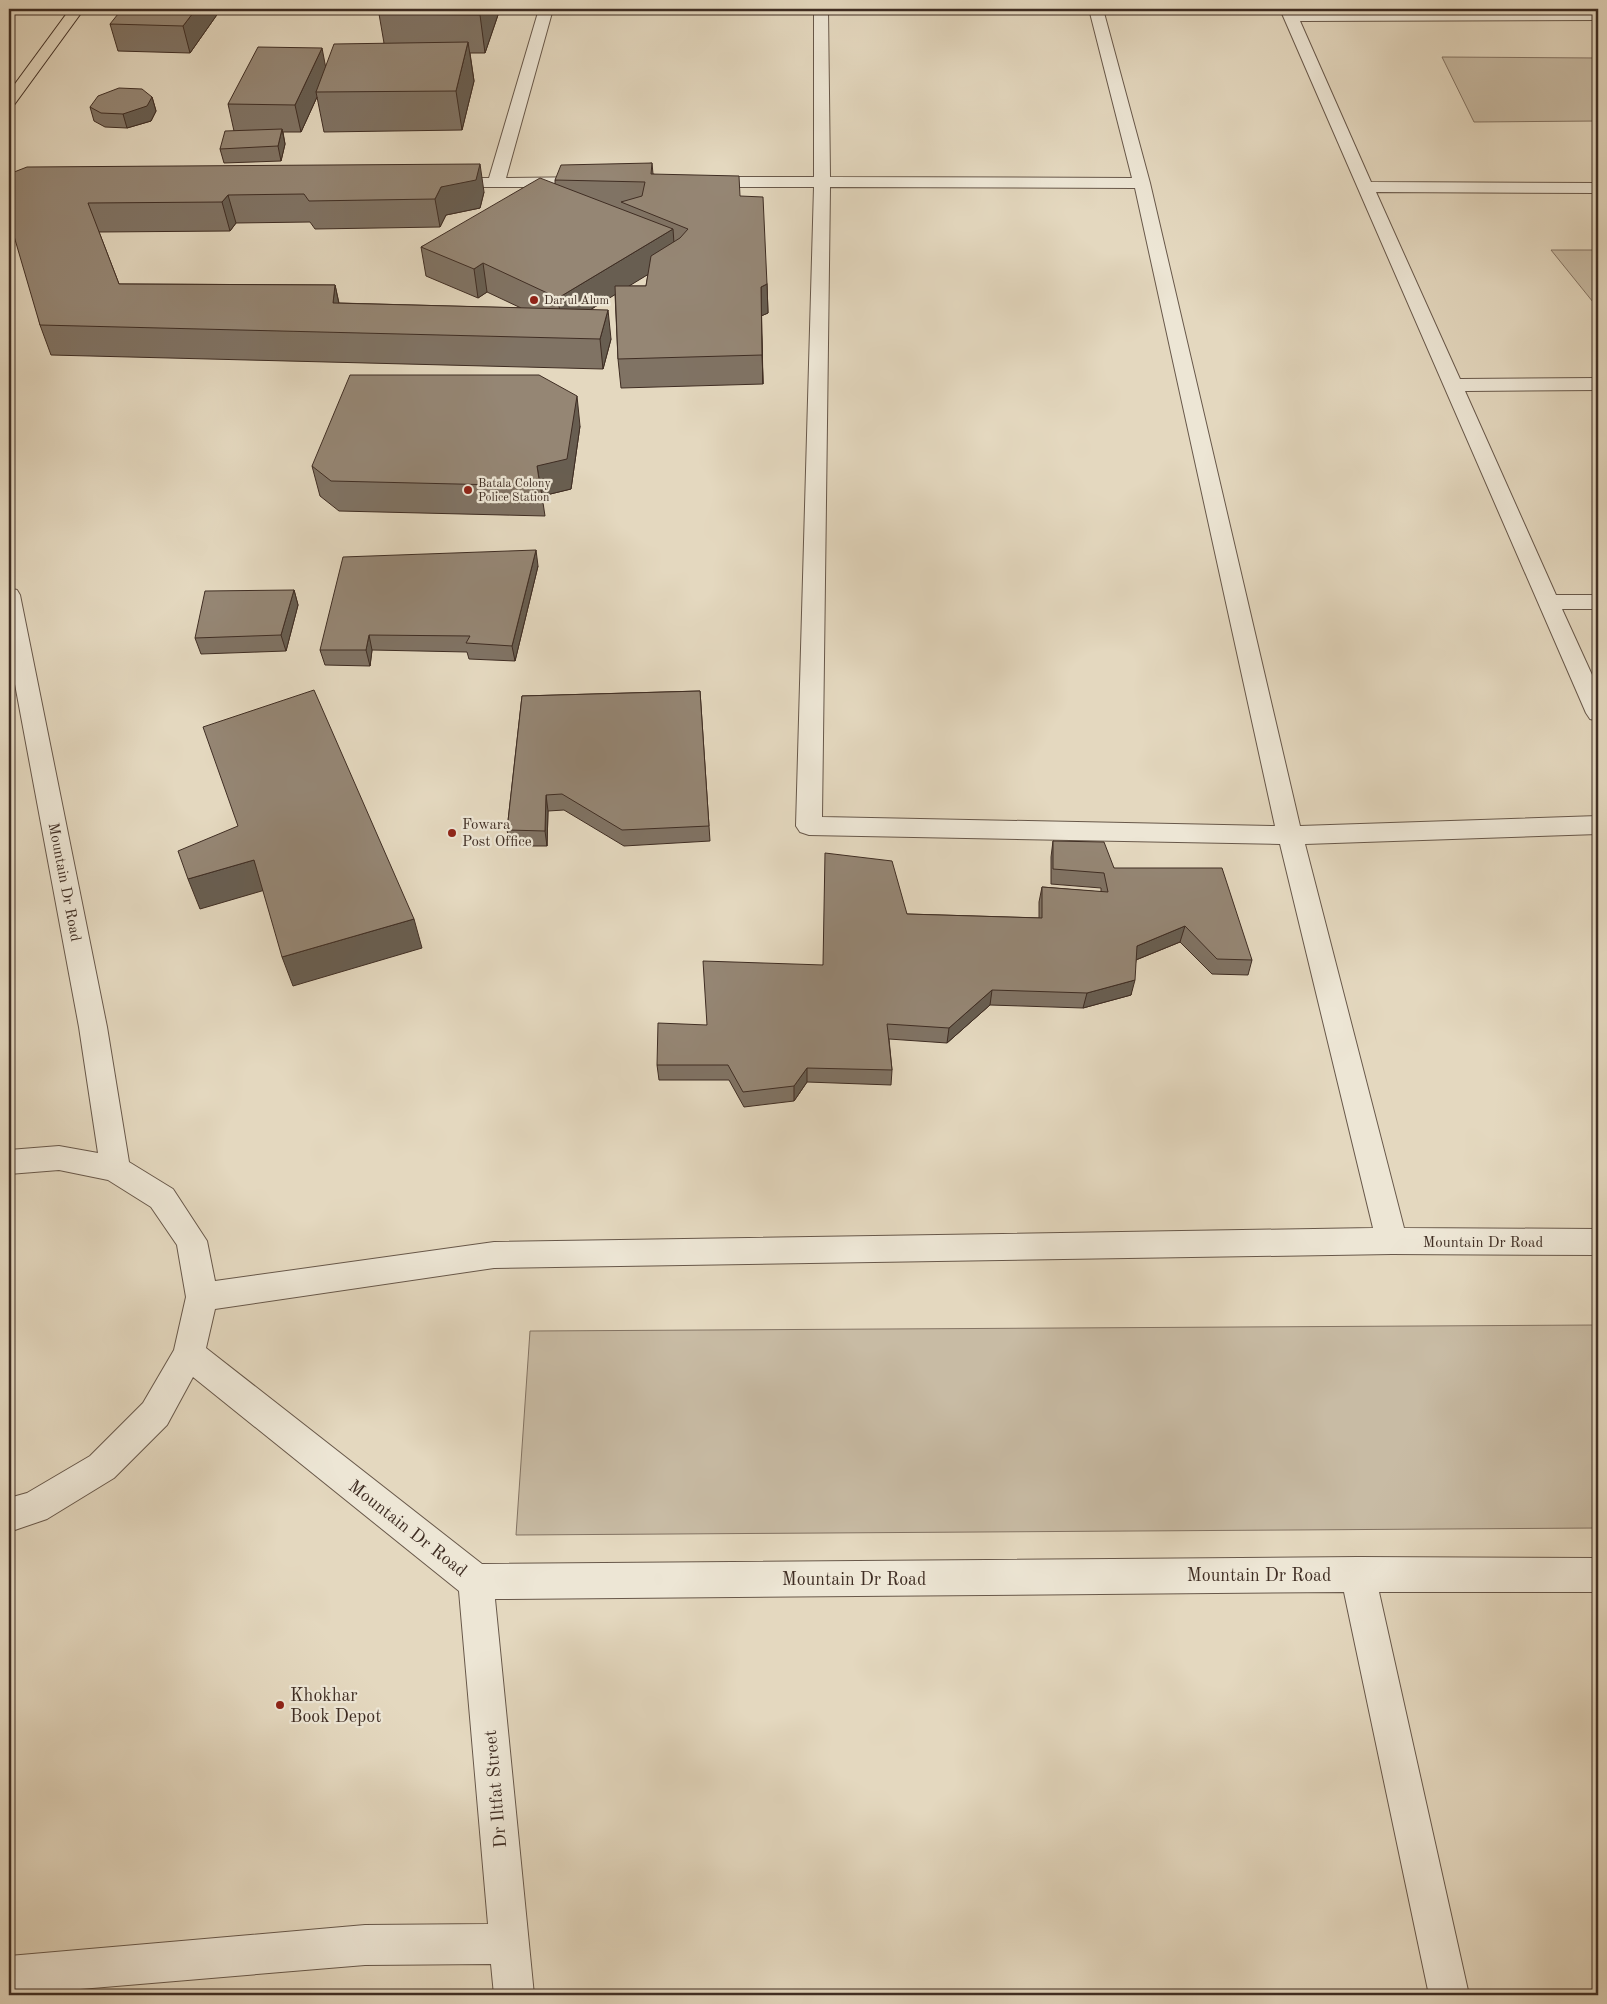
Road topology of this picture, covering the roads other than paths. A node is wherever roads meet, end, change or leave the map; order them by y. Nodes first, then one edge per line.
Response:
1 (77, 9) edge
2 (546, 9) edge
3 (821, 9) edge
4 (1096, 9) edge
5 (1289, 13) edge
6 (1598, 16) edge
7 (9, 102) edge
8 (496, 182) junction
9 (605, 182) edge
10 (684, 182) edge
11 (822, 182) junction
12 (426, 183) edge
13 (1142, 183) junction
14 (1365, 188) junction
15 (1598, 188) edge
16 (1598, 384) edge
17 (1452, 386) junction
18 (9, 595) edge
19 (1548, 602) junction
20 (1598, 602) edge
21 (1598, 713) edge
22 (1598, 825) edge
23 (1290, 835) junction
24 (9, 1162) edge
25 (116, 1169) junction
26 (1392, 1241) junction
27 (1598, 1242) edge
28 (202, 1297) junction
29 (189, 1354) junction
30 (9, 1515) edge
31 (1358, 1574) junction
32 (1598, 1574) edge
33 (476, 1582) junction
34 (510, 1944) junction
35 (9, 1976) edge
36 (514, 1995) edge
37 (1449, 1995) edge

1 - 7 main road
2 - 8 street
3 - 11 street
4 - 13 street
5 - 6 street
5 - 14 street
8 - 9 street
8 - 12 street
10 - 11 street
11 - 13 street
11 - 23 street
13 - 23 street
14 - 15 street
14 - 17 street
16 - 17 street
17 - 19 street
18 - 25 street, Mountain Dr Road
19 - 20 street
19 - 21 street
22 - 23 street
23 - 26 street
24 - 25 street
25 - 28 street
26 - 27 street, Mountain Dr Road
26 - 28 street, Mountain Dr Road
28 - 29 street
29 - 30 street
29 - 33 street, Mountain Dr Road
31 - 32 street, Mountain Dr Road
31 - 33 street, Mountain Dr Road
31 - 37 street
33 - 34 street, Dr Iltfat Street
34 - 35 street
34 - 36 street, Dr Iltfat Street

